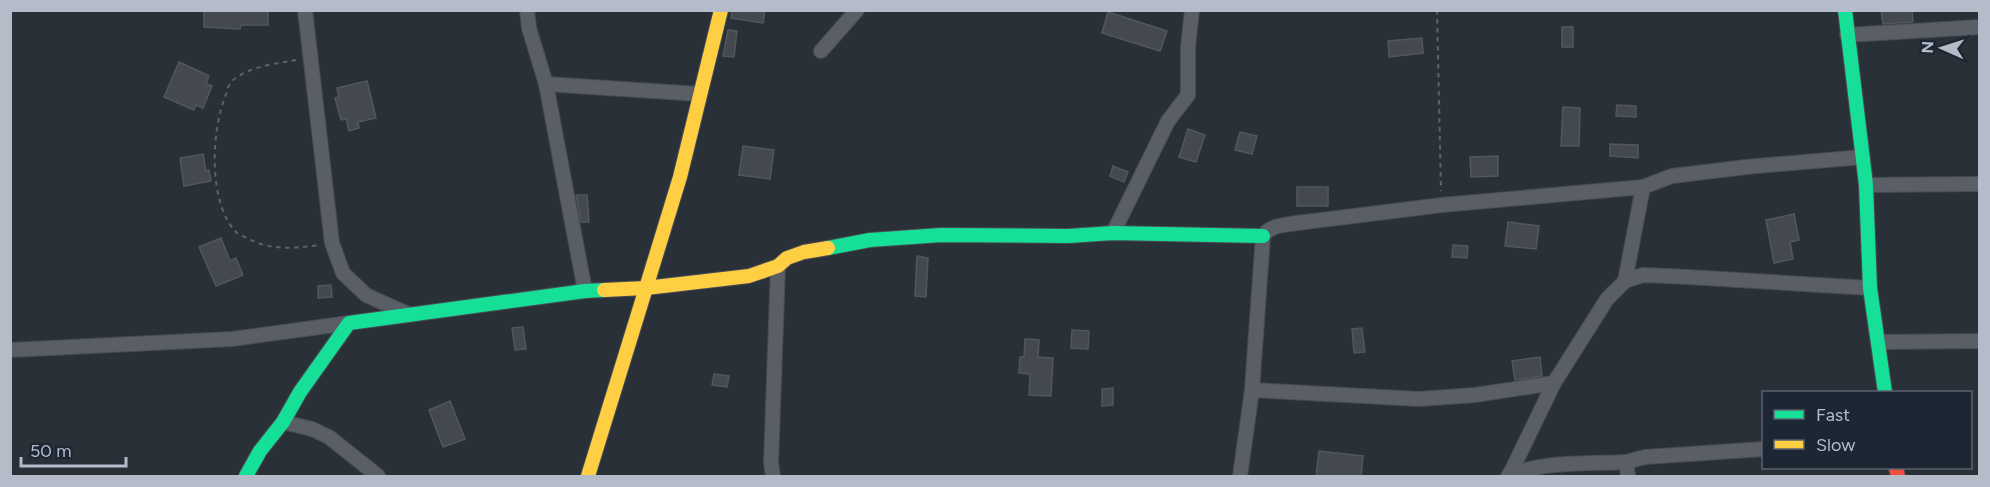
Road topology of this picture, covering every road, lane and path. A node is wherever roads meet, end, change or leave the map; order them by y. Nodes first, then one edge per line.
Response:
1 (305, 10) edge
2 (527, 10) edge
3 (721, 10) edge
4 (857, 10) edge
5 (1192, 10) edge
6 (1437, 10) edge
7 (1845, 10) edge
8 (1980, 27) edge
9 (1847, 35) junction
10 (821, 51) dead end
11 (311, 57) junction
12 (546, 84) junction
13 (699, 94) junction
14 (1863, 157) junction
15 (1980, 184) edge
16 (1866, 185) junction
17 (1643, 187) junction
18 (1442, 205) junction
19 (1113, 233) junction
20 (1263, 236) junction
21 (332, 243) junction
22 (778, 266) junction
23 (1625, 281) junction
24 (646, 288) junction
25 (1870, 288) junction
26 (585, 291) junction
27 (411, 315) junction
28 (349, 323) junction
29 (1980, 341) edge
30 (1879, 342) junction
31 (10, 350) edge
32 (1554, 383) junction
33 (1252, 390) junction
34 (1885, 391) edge
35 (283, 422) junction
36 (1762, 449) edge
37 (1627, 469) edge
38 (1509, 476) edge
39 (246, 477) edge
40 (378, 477) edge
41 (588, 477) edge
42 (773, 477) edge
43 (1240, 477) edge

1 - 11 street
2 - 12 street
3 - 13 street
4 - 10 street
5 - 19 street
6 - 18 path
7 - 9 street
8 - 9 street
9 - 14 street
11 - 21 street
11 - 21 path
12 - 13 street
12 - 26 street
13 - 24 street
14 - 16 street
14 - 17 street
15 - 16 street
16 - 25 street
17 - 18 street
17 - 23 street
18 - 20 street
19 - 20 street
19 - 22 street
20 - 33 street
21 - 27 street
22 - 24 street
22 - 42 street
23 - 25 street
23 - 32 street
24 - 26 street
24 - 41 street
25 - 30 street
26 - 27 street
27 - 28 street
28 - 31 street
28 - 35 street
29 - 30 street
30 - 34 street
32 - 33 street
32 - 38 street
33 - 43 street
35 - 39 street
35 - 40 street
36 - 37 street
37 - 38 street

